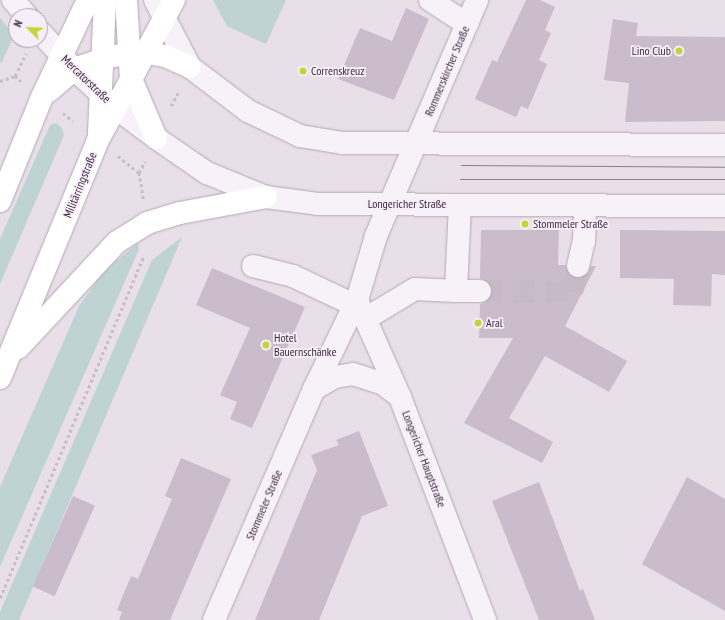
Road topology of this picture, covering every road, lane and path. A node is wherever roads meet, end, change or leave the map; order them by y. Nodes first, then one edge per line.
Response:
1 (13, 0) edge
2 (88, 0) edge
3 (105, 0) edge
4 (126, 0) edge
5 (430, 0) edge
6 (477, 0) edge
7 (165, 6) edge
8 (20, 8) edge
9 (467, 24) junction
10 (29, 48) edge
11 (47, 48) edge
12 (138, 54) junction
13 (101, 60) junction
14 (68, 62) junction
15 (190, 67) junction
16 (132, 79) junction
17 (0, 81) edge
18 (99, 92) junction
19 (116, 108) junction
20 (156, 138) junction
21 (98, 140) junction
22 (416, 142) junction
23 (725, 145) edge
24 (1, 194) edge
25 (266, 197) junction
26 (389, 204) junction
27 (460, 205) junction
28 (585, 206) junction
29 (725, 206) edge
30 (145, 253) dead end
31 (253, 266) dead end
32 (578, 266) tunnel mouth
33 (456, 291) junction
34 (480, 291) tunnel mouth
35 (359, 308) junction
36 (4, 369) edge
37 (314, 389) junction
38 (400, 397) junction
39 (0, 598) edge
40 (214, 620) edge
41 (484, 620) edge

1 - 8 street
2 - 14 main road
3 - 13 main road
4 - 12 main road
5 - 9 street
6 - 9 street, Rommerskircher Straße
7 - 12 main road, Militärringstraße
7 - 15 street
9 - 22 street, Rommerskircher Straße
10 - 17 path
11 - 14 street, Mercatorstraße
12 - 13 main road
12 - 15 main road
12 - 16 main road, Militärringstraße
13 - 14 main road
13 - 18 main road
14 - 18 street, Mercatorstraße
14 - 24 main road
15 - 22 street
16 - 19 main road, Militärringstraße
16 - 20 main road
18 - 19 street, Mercatorstraße
18 - 21 main road
19 - 20 street, Longericher Straße
19 - 21 main road, Militärringstraße
20 - 25 street, Longericher Straße
21 - 36 main road, Militärringstraße
22 - 23 street
22 - 26 street, Stommeler Straße
25 - 26 street, Longericher Straße
25 - 36 main road
26 - 27 street, Longericher Straße
26 - 35 street, Stommeler Straße
27 - 28 street, Longericher Straße
27 - 33 street
28 - 29 street, Longericher Straße
28 - 32 street
30 - 39 path
31 - 35 street
33 - 34 street
33 - 35 street
35 - 37 street, Stommeler Straße
35 - 38 street, Longericher Hauptstraße
37 - 38 street
37 - 40 street, Stommeler Straße
38 - 41 street, Longericher Hauptstraße

